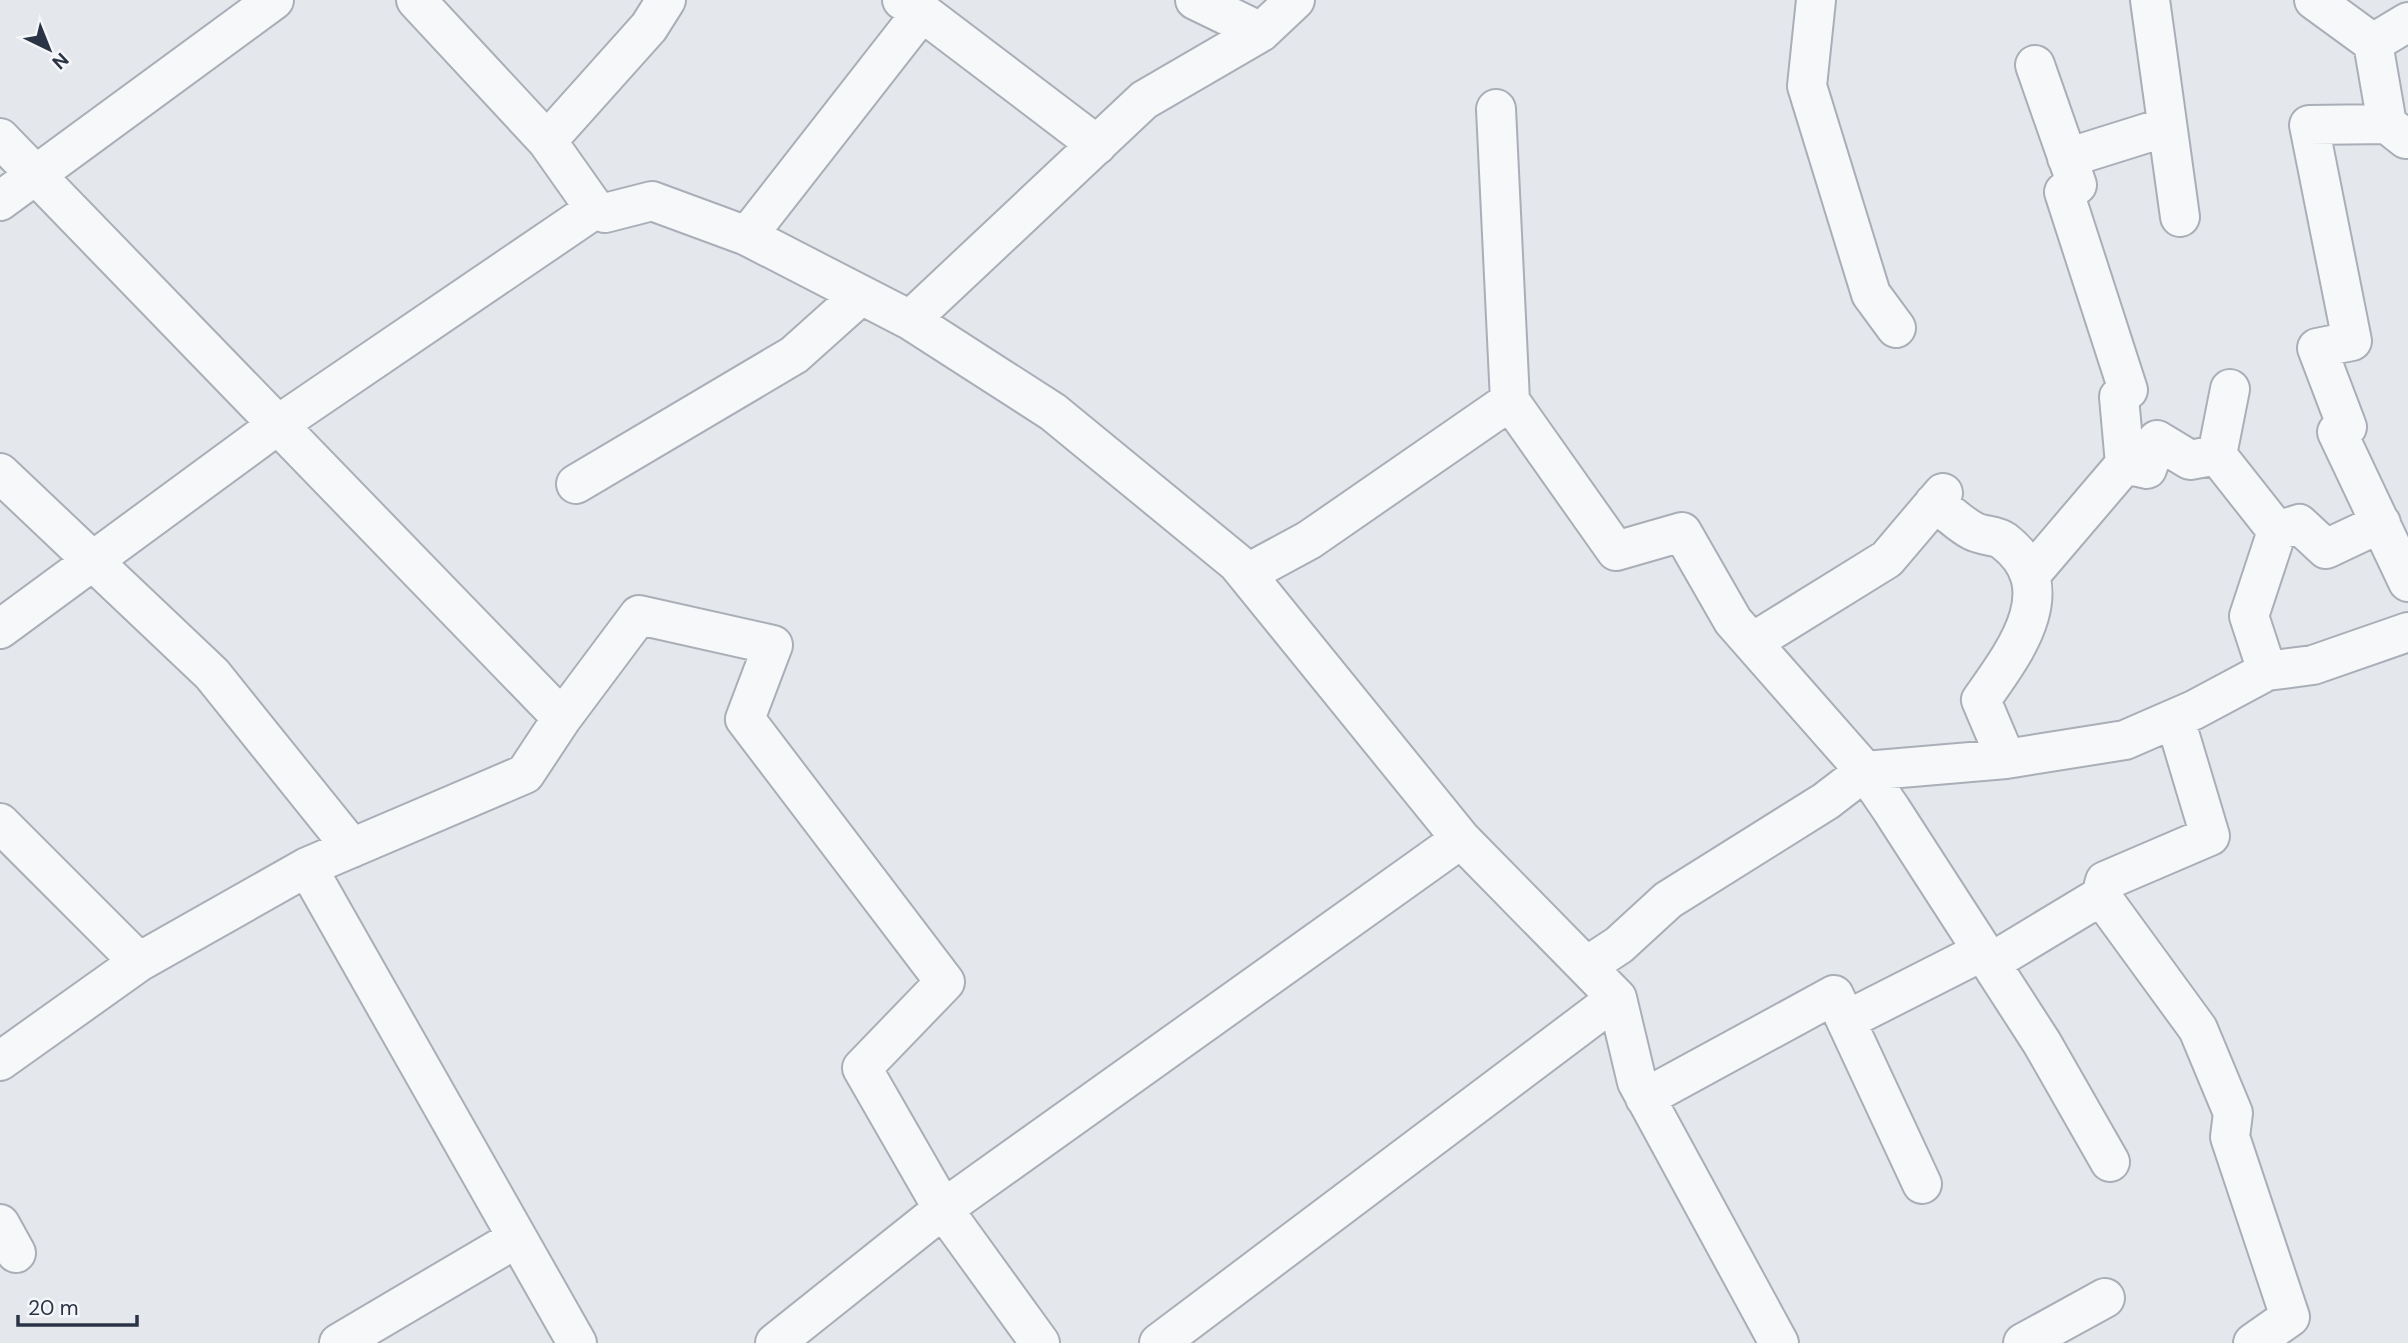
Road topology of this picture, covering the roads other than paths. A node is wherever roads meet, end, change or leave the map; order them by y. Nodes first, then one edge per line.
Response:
1 (274, 0) edge
2 (416, 0) edge
3 (666, 0) edge
4 (1195, 0) edge
5 (1295, 0) edge
6 (1816, 0) edge
7 (2150, 0) edge
8 (2314, 0) edge
9 (912, 6) edge
10 (2408, 22) edge
11 (1261, 32) junction
12 (2373, 43) junction
13 (2035, 65) dead end
14 (1496, 109) dead end
15 (2166, 127) junction
16 (2398, 132) edge
17 (0, 138) edge
18 (547, 141) junction
19 (1097, 145) junction
20 (2067, 158) junction
21 (36, 177) junction
22 (0, 201) edge
23 (595, 209) junction
24 (2180, 217) dead end
25 (747, 236) junction
26 (861, 295) junction
27 (910, 320) junction
28 (1896, 328) dead end
29 (2230, 389) dead end
30 (1510, 401) junction
31 (279, 424) junction
32 (2217, 455) junction
33 (2124, 464) junction
34 (0, 473) edge
35 (576, 484) dead end
36 (2381, 523) junction
37 (2277, 531) junction
38 (93, 562) junction
39 (2032, 573) junction
40 (1247, 574) junction
41 (2408, 582) edge
42 (0, 629) edge
43 (2408, 632) edge
44 (1753, 642) junction
45 (2267, 671) junction
46 (562, 718) junction
47 (2175, 719) junction
48 (2006, 759) junction
49 (1865, 771) junction
50 (0, 823) edge
51 (1461, 839) junction
52 (352, 848) junction
53 (307, 867) junction
54 (2101, 896) junction
55 (1986, 957) junction
56 (139, 962) junction
57 (1587, 966) junction
58 (1617, 998) junction
59 (1847, 1020) junction
60 (0, 1061) edge
61 (1645, 1098) junction
62 (2110, 1161) dead end
63 (1922, 1184) dead end
64 (943, 1209) junction
65 (517, 1238) junction
66 (2105, 1298) dead end
67 (339, 1343) edge
68 (578, 1343) edge
69 (775, 1343) edge
70 (1040, 1343) edge
71 (1159, 1343) edge
72 (1779, 1343) edge
73 (2023, 1343) edge
74 (2253, 1343) edge

1 - 21 street
2 - 18 street
3 - 18 street
4 - 11 street
5 - 11 street
6 - 28 street
7 - 15 street
8 - 12 street
9 - 19 street
9 - 25 street
10 - 12 street
11 - 19 street
12 - 16 street
13 - 20 street
14 - 30 street
15 - 20 street
15 - 24 street
16 - 36 street
17 - 21 street
18 - 23 street
19 - 27 street
20 - 33 street
21 - 22 street
21 - 31 street
23 - 25 street
23 - 31 street
25 - 26 street
26 - 27 street
26 - 35 street
27 - 40 street
29 - 32 street
30 - 40 street
30 - 44 street
31 - 38 street
31 - 46 street
32 - 33 street
32 - 37 street
33 - 39 street
34 - 38 street
36 - 37 street
36 - 41 street
37 - 45 street
38 - 42 street
38 - 52 street
39 - 44 street
39 - 48 street
40 - 51 street
43 - 45 street
44 - 49 street
45 - 47 street
46 - 52 street
46 - 64 street
47 - 48 street
47 - 54 street
48 - 49 street
49 - 55 street
49 - 57 street
50 - 56 street
51 - 57 street
51 - 64 street
52 - 53 street
53 - 56 street
53 - 65 street
54 - 55 street
54 - 74 street
55 - 59 street
55 - 62 street
56 - 60 street
57 - 58 street
58 - 61 street
58 - 71 street
59 - 61 street
59 - 63 street
61 - 72 street
64 - 69 street
64 - 70 street
65 - 67 street
65 - 68 street
66 - 73 street

